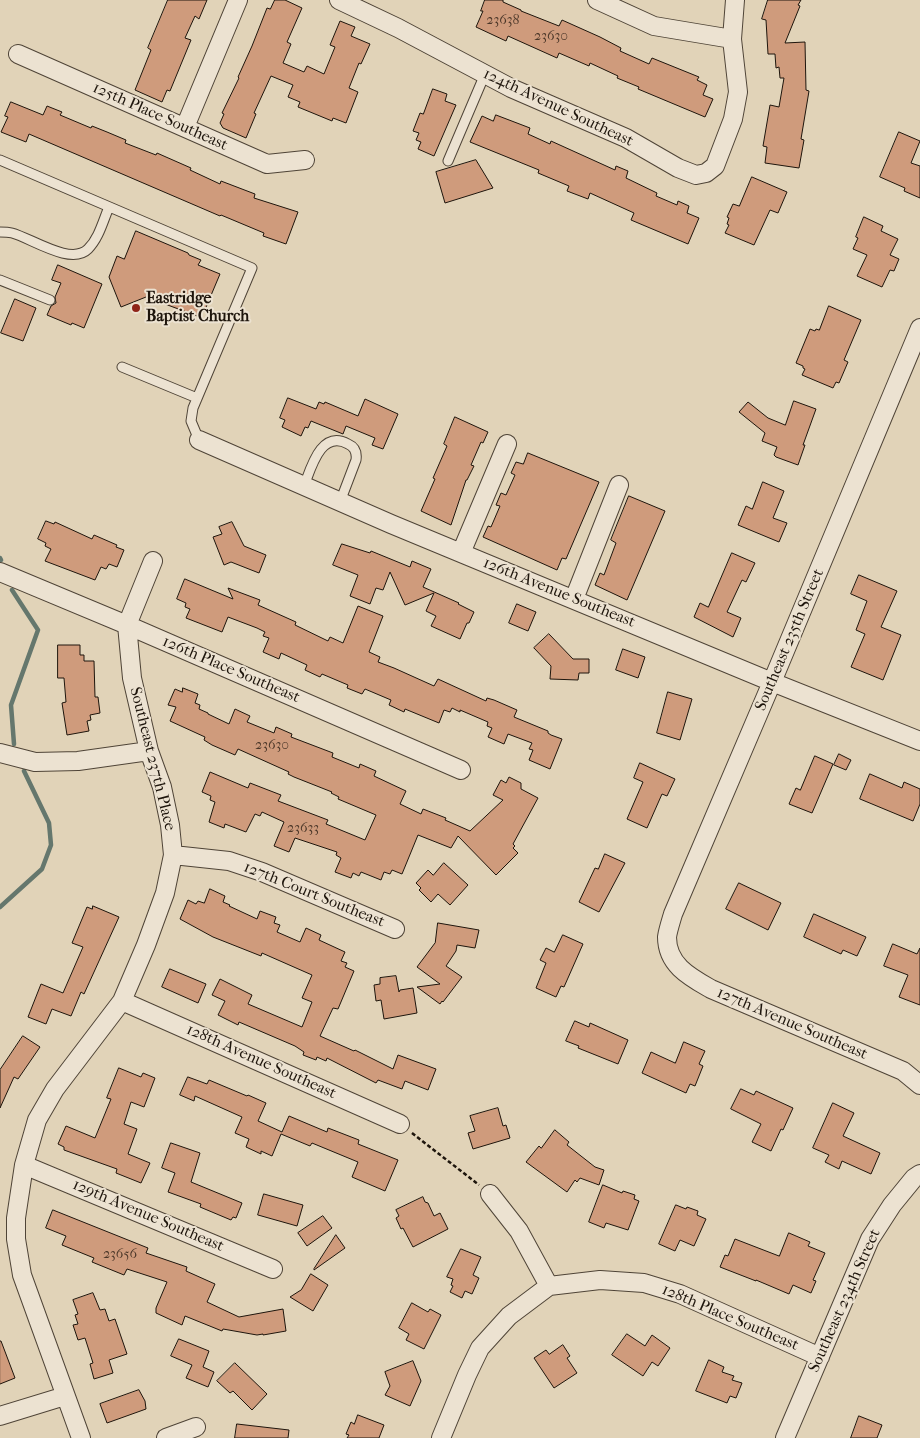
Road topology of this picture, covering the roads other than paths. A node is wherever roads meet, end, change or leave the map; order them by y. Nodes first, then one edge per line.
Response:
1 (238, 0) edge
2 (339, 0) edge
3 (597, 0) edge
4 (735, 0) edge
5 (732, 40) junction
6 (18, 54) dead end
7 (485, 74) junction
8 (185, 127) junction
9 (0, 160) edge
10 (305, 160) dead end
11 (448, 161) dead end
12 (109, 207) junction
13 (0, 232) edge
14 (0, 280) edge
15 (50, 300) dead end
16 (920, 328) edge
17 (122, 367) dead end
18 (197, 398) junction
19 (199, 440) joint
20 (507, 444) dead end
21 (619, 485) dead end
22 (304, 486) junction
23 (340, 502) junction
24 (461, 552) junction
25 (153, 561) dead end
26 (0, 572) edge
27 (574, 599) junction
28 (127, 625) junction
29 (772, 682) junction
30 (920, 741) edge
31 (149, 751) junction
32 (0, 753) edge
33 (461, 770) dead end
34 (173, 855) junction
35 (395, 929) dead end
36 (669, 954) joint
37 (122, 1001) junction
38 (920, 1085) edge
39 (400, 1124) road end
40 (24, 1165) junction
41 (920, 1174) edge
42 (490, 1194) road end
43 (273, 1269) dead end
44 (549, 1286) junction
45 (820, 1356) junction
46 (65, 1396) junction
47 (0, 1416) edge
48 (196, 1427) dead end
49 (81, 1438) edge
50 (166, 1438) edge
51 (440, 1438) edge
52 (785, 1438) edge

1 - 8 street
2 - 7 street, 124th Avenue Southeast
3 - 5 street
4 - 5 street
5 - 7 street, 124th Avenue Southeast
6 - 8 street, 125th Place Southeast
7 - 11 lane
8 - 10 street, 125th Place Southeast
9 - 12 lane
12 - 13 lane
12 - 18 lane
14 - 15 lane
16 - 29 street, Southeast 235th Street
17 - 18 lane
18 - 19 lane
19 - 22 street, 126th Avenue Southeast
20 - 24 street
21 - 27 street
22 - 23 street, 126th Avenue Southeast
22 - 23 lane
23 - 24 street, 126th Avenue Southeast
24 - 27 street, 126th Avenue Southeast
25 - 28 street, Southeast 237th Place
26 - 28 street, 126th Place Southeast
27 - 29 street, 126th Avenue Southeast
28 - 31 street, Southeast 237th Place
28 - 33 street, 126th Place Southeast
29 - 30 street, 126th Avenue Southeast
29 - 36 street, Southeast 235th Street
31 - 32 street
31 - 34 street, Southeast 237th Place
34 - 35 street, 127th Court Southeast
34 - 37 street, Southeast 237th Place
36 - 38 street, 127th Avenue Southeast
37 - 39 street, 128th Avenue Southeast
37 - 40 street, Southeast 237th Place
40 - 43 street, 129th Avenue Southeast
40 - 46 street, Southeast 237th Place
41 - 45 street, Southeast 234th Street
42 - 44 street
44 - 45 street, 128th Place Southeast
44 - 51 street
45 - 52 street, Southeast 234th Street
46 - 47 street
46 - 49 street, Southeast 237th Place
48 - 50 street

